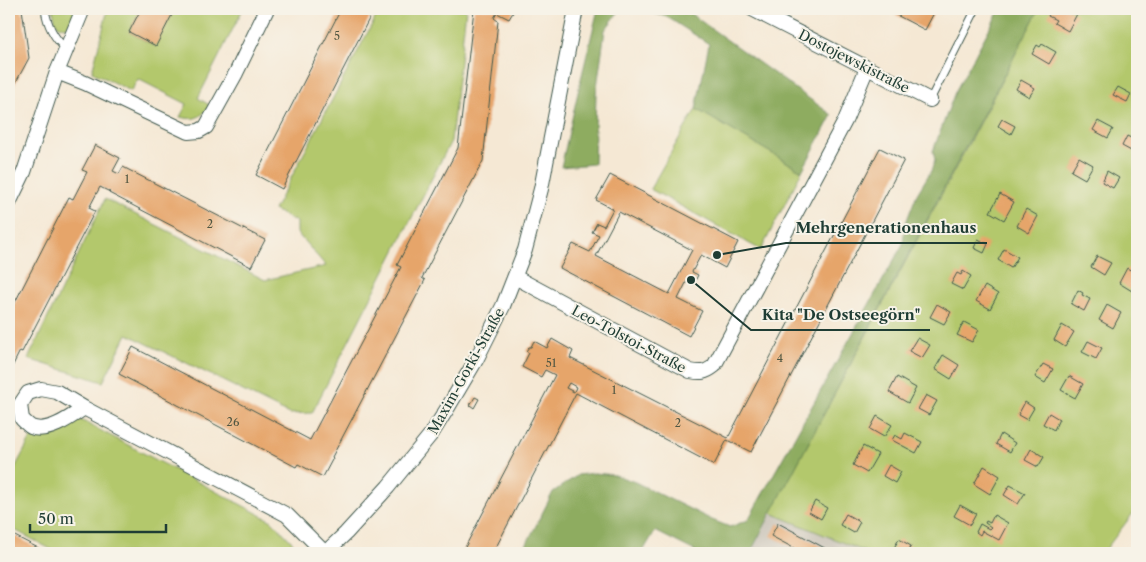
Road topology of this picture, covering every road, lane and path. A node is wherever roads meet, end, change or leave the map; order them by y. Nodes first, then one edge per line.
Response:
1 (45, 9) edge
2 (83, 9) edge
3 (267, 9) edge
4 (576, 9) edge
5 (752, 9) edge
6 (976, 9) edge
7 (66, 49) junction
8 (867, 68) junction
9 (56, 72) junction
10 (930, 100) joint
11 (9, 203) edge
12 (514, 277) junction
13 (84, 408) dead end
14 (325, 553) edge

1 - 7 lane
2 - 7 street
3 - 9 street
4 - 12 street, Maxim-Gorki-Straße
5 - 8 street, Dostojewskistraße
6 - 10 lane
7 - 9 street
8 - 10 street, Dostojewskistraße
8 - 12 street, Leo-Tolstoi-Straße
9 - 11 street
12 - 14 street, Maxim-Gorki-Straße
13 - 14 street, Maxim-Gorki-Straße

